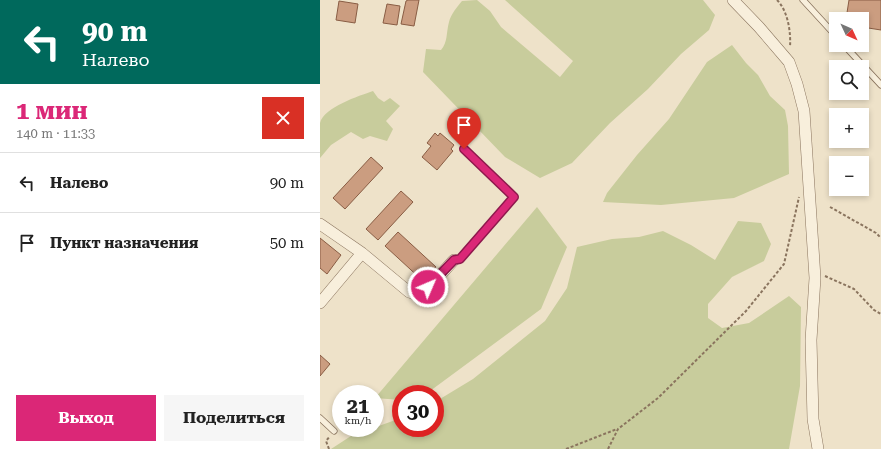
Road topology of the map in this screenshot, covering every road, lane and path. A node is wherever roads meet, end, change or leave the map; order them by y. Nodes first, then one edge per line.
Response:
1 (733, 0) edge
2 (777, 0) edge
3 (803, 0) edge
4 (829, 28) edge
5 (850, 52) edge
6 (789, 62) junction
7 (881, 85) edge
8 (464, 149) dead end
9 (799, 191) dead end
10 (830, 207) dead end
11 (320, 224) edge
12 (881, 238) edge
13 (362, 253) junction
14 (454, 260) joint
15 (814, 271) junction
16 (320, 303) edge
17 (881, 314) edge
18 (320, 418) edge
19 (332, 429) edge
20 (618, 429) junction
21 (332, 434) edge
22 (329, 449) edge
23 (566, 449) edge
24 (608, 449) edge
25 (818, 449) edge

1 - 6 street
2 - 6 path
3 - 4 lane
5 - 7 lane
6 - 15 street
8 - 14 lane
9 - 20 path
10 - 12 path
11 - 13 street
13 - 14 street
13 - 16 street
15 - 17 path
15 - 25 street
18 - 19 lane
20 - 23 path
20 - 24 path
21 - 22 path

